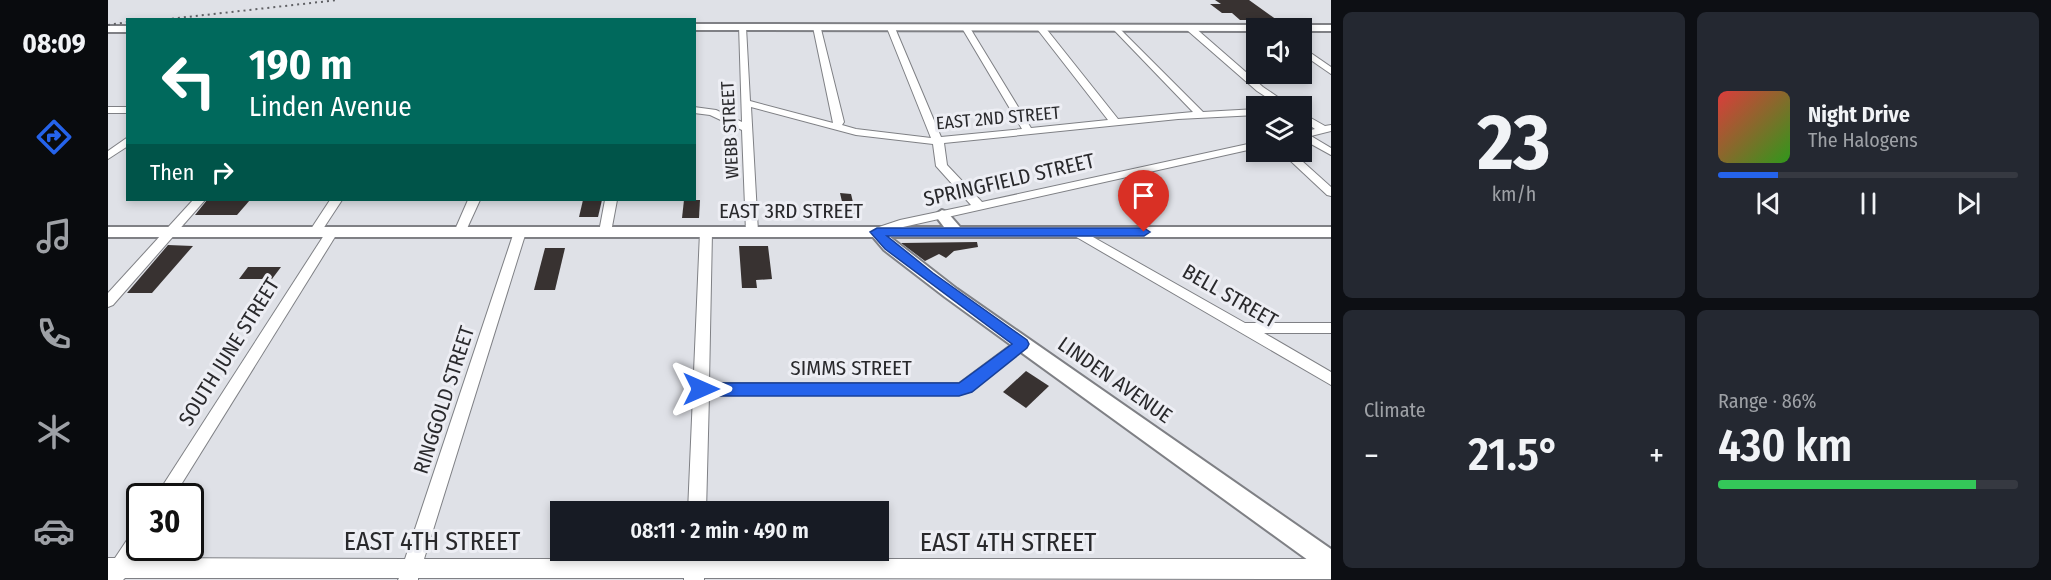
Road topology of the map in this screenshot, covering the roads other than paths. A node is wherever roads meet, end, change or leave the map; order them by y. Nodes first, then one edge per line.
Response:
1 (108, 24) edge
2 (126, 24) edge
3 (696, 27) edge
4 (742, 27) junction
5 (817, 27) junction
6 (891, 28) junction
7 (966, 28) junction
8 (1041, 28) junction
9 (1117, 28) junction
10 (1190, 28) junction
11 (1246, 28) edge
12 (1312, 28) edge
13 (1331, 28) edge
14 (108, 29) edge
15 (126, 29) edge
16 (1312, 57) edge
17 (1331, 71) edge
18 (1271, 96) edge
19 (746, 103) junction
20 (108, 110) edge
21 (126, 110) edge
22 (696, 110) edge
23 (1246, 112) edge
24 (1200, 114) junction
25 (1312, 121) edge
26 (1116, 123) junction
27 (836, 127) junction
28 (747, 129) junction
29 (1327, 129) edge
30 (1029, 132) junction
31 (1312, 133) edge
32 (938, 141) junction
33 (1312, 141) edge
34 (126, 142) edge
35 (1246, 146) edge
36 (1331, 152) edge
37 (108, 156) edge
38 (1297, 162) edge
39 (1331, 193) edge
40 (198, 201) edge
41 (335, 201) edge
42 (474, 201) edge
43 (611, 201) edge
44 (979, 207) junction
45 (942, 215) junction
46 (108, 232) edge
47 (170, 232) junction
48 (315, 232) junction
49 (332, 232) junction
50 (460, 232) junction
51 (520, 232) junction
52 (605, 232) junction
53 (706, 232) junction
54 (752, 232) junction
55 (877, 232) junction
56 (956, 232) junction
57 (1077, 232) junction
58 (1331, 232) edge
59 (108, 302) edge
60 (1243, 328) junction
61 (1331, 328) edge
62 (1022, 344) junction
63 (1331, 379) edge
64 (701, 389) junction
65 (173, 483) edge
66 (697, 501) edge
67 (126, 555) edge
68 (1331, 563) edge
69 (695, 566) edge
70 (1331, 569) edge
71 (113, 572) edge
72 (410, 574) edge
73 (1134, 574) edge

1 - 2 main road
3 - 4 main road
4 - 5 main road
4 - 19 street, WEBB STREET
5 - 6 main road
5 - 27 street
6 - 7 main road
6 - 32 street
7 - 8 main road
7 - 30 street
8 - 9 main road
8 - 26 street
9 - 10 main road
9 - 24 street
10 - 11 main road
10 - 18 street
12 - 13 main road
14 - 15 main road
16 - 17 street
19 - 27 street, EAST 2ND STREET
19 - 28 street, WEBB STREET
20 - 21 street
22 - 28 street
23 - 24 street, EAST 2ND STREET
24 - 26 street, EAST 2ND STREET
25 - 29 street
26 - 30 street, EAST 2ND STREET
27 - 32 street, EAST 2ND STREET
28 - 54 street, WEBB STREET
29 - 31 street
30 - 32 street, EAST 2ND STREET
32 - 44 street
33 - 36 street
34 - 37 street
35 - 44 street, SPRINGFIELD STREET
38 - 39 street
40 - 47 street
41 - 48 street
42 - 50 street
43 - 52 street
44 - 45 street, SPRINGFIELD STREET
45 - 55 street, SPRINGFIELD STREET
45 - 56 main road
46 - 47 main road, EAST 3RD STREET
47 - 48 main road, EAST 3RD STREET
47 - 59 street
48 - 49 main road, EAST 3RD STREET
49 - 50 main road, EAST 3RD STREET
49 - 65 street, SOUTH JUNE STREET
50 - 51 main road, EAST 3RD STREET
51 - 52 main road, EAST 3RD STREET
51 - 72 street, RINGGOLD STREET
52 - 53 main road, EAST 3RD STREET
53 - 54 main road, EAST 3RD STREET
53 - 64 street
54 - 55 main road, EAST 3RD STREET
55 - 56 main road, EAST 3RD STREET
55 - 62 main road, LINDEN AVENUE
56 - 57 main road, EAST 3RD STREET
57 - 58 main road, EAST 3RD STREET
57 - 60 street, BELL STREET
60 - 61 street
60 - 63 street, BELL STREET
62 - 64 street, SIMMS STREET
62 - 68 main road, LINDEN AVENUE
64 - 66 street
67 - 71 street
69 - 72 street, EAST 4TH STREET
69 - 73 street, EAST 4TH STREET
70 - 73 street, EAST 4TH STREET
71 - 72 street, EAST 4TH STREET

